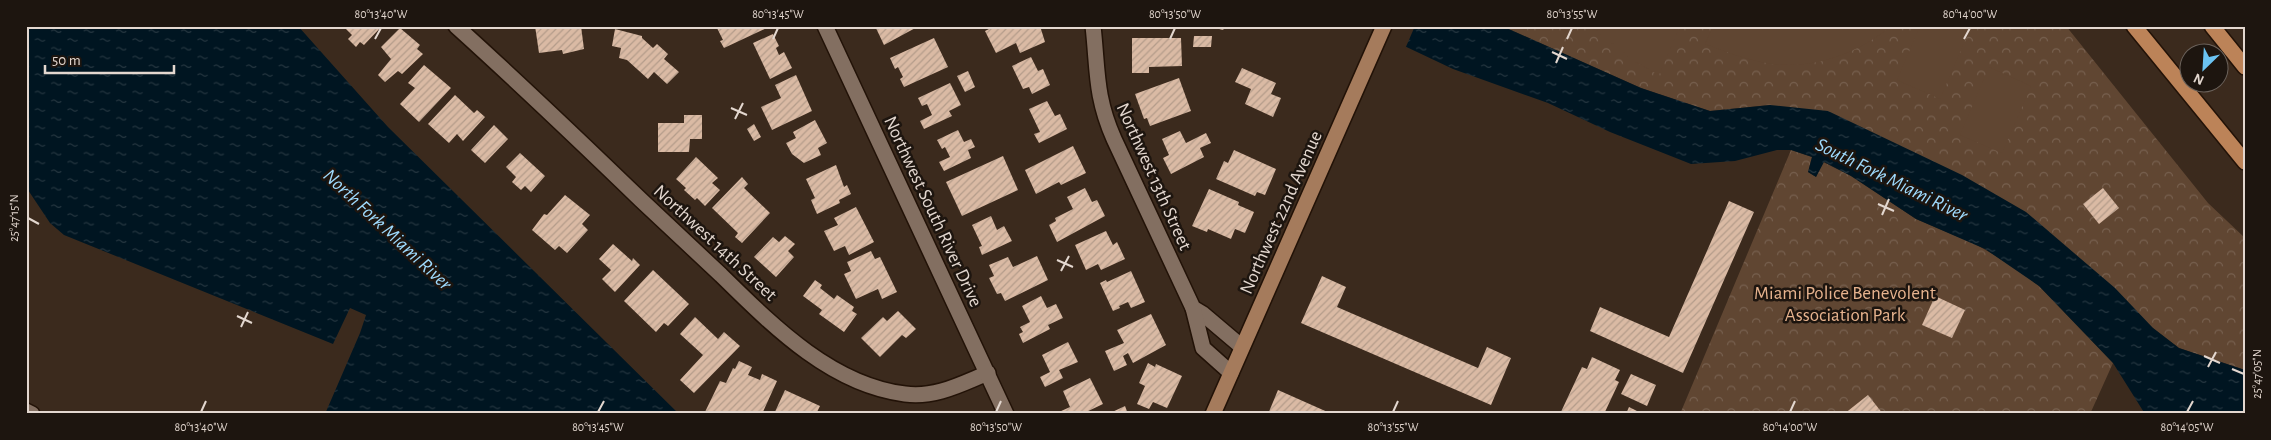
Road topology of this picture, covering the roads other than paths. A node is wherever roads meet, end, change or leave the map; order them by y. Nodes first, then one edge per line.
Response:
1 (456, 26) edge
2 (825, 26) edge
3 (1093, 26) edge
4 (1384, 26) edge
5 (2134, 26) edge
6 (2212, 26) edge
7 (2245, 67) edge
8 (2245, 162) edge
9 (1194, 308) junction
10 (1242, 347) junction
11 (988, 373) junction
12 (1231, 373) junction
13 (26, 411) edge
14 (32, 414) edge
15 (1006, 414) edge
16 (1213, 414) edge

1 - 11 street, Northwest 14th Street
2 - 11 street, Northwest South River Drive
3 - 9 street, Northwest 13th Street
4 - 10 main road, Northwest 22nd Avenue
5 - 8 highway
6 - 7 highway
9 - 10 street, Northwest 13th Street
9 - 12 street, Northwest 13th Street
10 - 12 main road, Northwest 22nd Avenue
11 - 15 street, Northwest South River Drive
12 - 16 main road, Northwest 22nd Avenue
13 - 14 street

